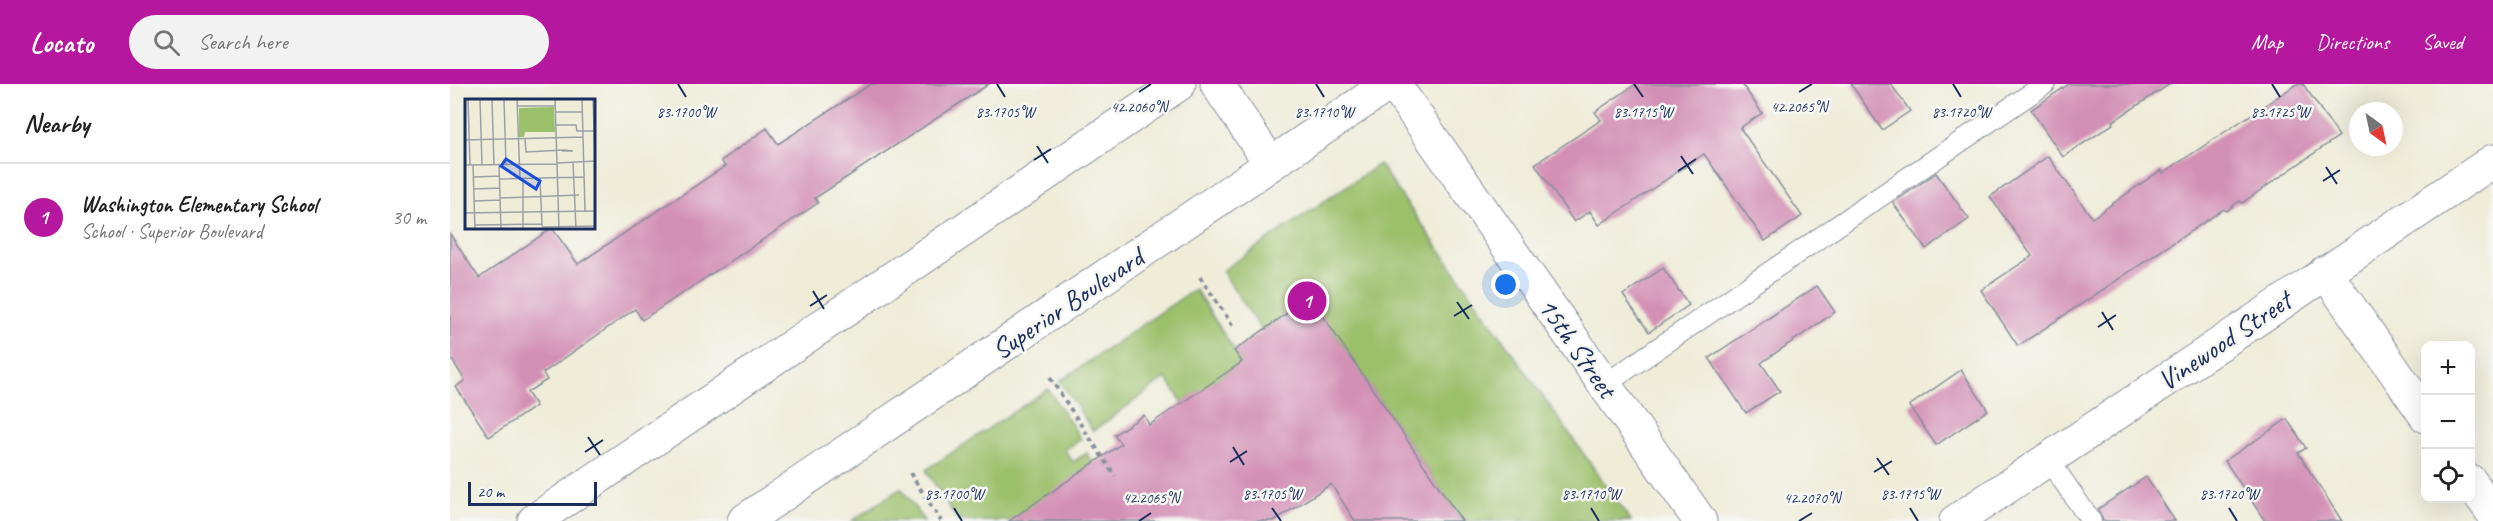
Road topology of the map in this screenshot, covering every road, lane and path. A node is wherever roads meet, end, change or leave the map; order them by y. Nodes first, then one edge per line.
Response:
1 (1179, 84) edge
2 (1217, 84) edge
3 (1391, 84) edge
4 (2045, 84) edge
5 (2493, 161) edge
6 (1271, 164) junction
7 (2325, 272) junction
8 (1200, 277) dead end
9 (1235, 329) dead end
10 (1050, 378) dead end
11 (1604, 385) junction
12 (2421, 409) edge
13 (2048, 459) junction
14 (910, 473) dead end
15 (1115, 476) dead end
16 (2475, 487) edge
17 (2493, 513) edge
18 (534, 521) edge
19 (744, 521) edge
20 (941, 521) edge
21 (1700, 521) edge
22 (1956, 521) edge
23 (2091, 521) edge

1 - 18 street
2 - 6 street
3 - 6 street, Superior Boulevard
3 - 11 street, 15th Street
4 - 11 lane
5 - 7 street, Vinewood Street
6 - 19 street, Superior Boulevard
7 - 12 street
7 - 13 street, Vinewood Street
8 - 9 path
10 - 15 path
11 - 21 street, 15th Street
13 - 22 street, Vinewood Street
13 - 23 lane
14 - 20 path
16 - 17 street

